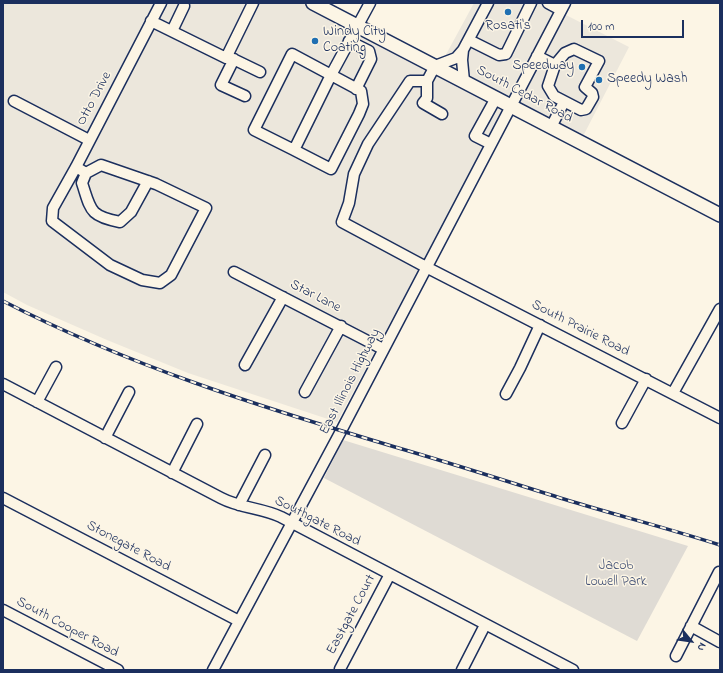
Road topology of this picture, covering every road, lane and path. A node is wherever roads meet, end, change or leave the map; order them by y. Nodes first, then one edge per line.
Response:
1 (161, 3) edge
2 (253, 3) edge
3 (313, 3) edge
4 (370, 3) edge
5 (488, 3) edge
6 (531, 3) edge
7 (548, 3) edge
8 (184, 6) dead end
9 (563, 6) edge
10 (151, 21) junction
11 (357, 26) junction
12 (172, 31) junction
13 (469, 40) junction
14 (349, 41) junction
15 (464, 50) junction
16 (537, 56) junction
17 (230, 58) junction
18 (555, 65) junction
19 (435, 66) junction
20 (260, 72) dead end
21 (331, 75) junction
22 (427, 81) junction
23 (464, 81) junction
24 (356, 89) junction
25 (245, 96) dead end
26 (496, 98) junction
27 (14, 101) dead end
28 (564, 102) junction
29 (511, 106) junction
30 (442, 114) dead end
31 (551, 127) junction
32 (89, 140) junction
33 (491, 144) junction
34 (294, 150) junction
35 (76, 167) junction
36 (86, 174) junction
37 (148, 181) junction
38 (720, 215) edge
39 (426, 267) junction
40 (234, 272) dead end
41 (283, 297) junction
42 (720, 309) edge
43 (540, 325) junction
44 (341, 326) junction
45 (383, 349) junction
46 (246, 365) dead end
47 (56, 367) dead end
48 (646, 379) junction
49 (3, 384) edge
50 (129, 392) dead end
51 (305, 392) dead end
52 (673, 393) junction
53 (506, 394) dead end
54 (38, 402) junction
55 (720, 418) edge
56 (622, 423) dead end
57 (197, 424) dead end
58 (105, 438) junction
59 (265, 455) dead end
60 (172, 473) junction
61 (3, 498) edge
62 (239, 505) junction
63 (292, 523) junction
64 (719, 572) dead end
65 (390, 574) junction
66 (3, 610) edge
67 (239, 621) junction
68 (485, 625) junction
69 (691, 626) junction
70 (720, 642) edge
71 (676, 656) dead end
72 (118, 670) edge
73 (213, 670) edge
74 (340, 670) edge
75 (462, 670) edge
76 (574, 670) edge

1 - 10 street, Otto Drive
2 - 17 street
3 - 11 main road, South Cedar Road
4 - 11 street
5 - 13 street
6 - 13 street
7 - 9 street
8 - 12 street
9 - 16 street, East Illinois Highway
10 - 12 street
10 - 32 street, Otto Drive
11 - 14 street
11 - 19 main road, South Cedar Road
12 - 17 street
13 - 15 street
14 - 21 street
14 - 24 street
15 - 19 street
15 - 23 street
16 - 18 street
16 - 29 street, East Illinois Highway
17 - 20 street
17 - 25 street
18 - 28 street
18 - 28 street
19 - 22 street
19 - 23 main road, South Cedar Road
21 - 24 street
21 - 34 street
21 - 34 street
22 - 30 street
22 - 39 street, South Prairie Road
23 - 26 main road, South Cedar Road
24 - 34 street
26 - 29 main road, South Cedar Road
26 - 33 street
27 - 32 street
28 - 31 street
29 - 31 main road, South Cedar Road
29 - 33 street, East Illinois Highway
31 - 38 main road, South Cedar Road
32 - 35 street, Otto Drive
33 - 39 street, East Illinois Highway
35 - 36 street
35 - 37 street, Otto Drive
36 - 37 street
36 - 37 street
39 - 43 street, South Prairie Road
39 - 45 street, East Illinois Highway
40 - 41 street, Star Lane
41 - 44 street, Star Lane
41 - 46 street
42 - 52 street
43 - 48 street, South Prairie Road
43 - 53 street
44 - 45 street, Star Lane
44 - 51 street
45 - 63 street, East Illinois Highway
47 - 54 street
48 - 52 street, South Prairie Road
48 - 56 street
49 - 54 street, Southgate Road
50 - 58 street
52 - 55 street, South Prairie Road
54 - 58 street, Southgate Road
57 - 60 street
58 - 60 street, Southgate Road
59 - 62 street
60 - 62 street, Southgate Road
61 - 67 street, Stonegate Road
62 - 63 street, Southgate Road
63 - 65 street, Southgate Road
63 - 67 street, East Illinois Highway
64 - 69 street
65 - 68 street, Southgate Road
65 - 74 street, Eastgate Court
66 - 72 street, South Cooper Road
67 - 73 street, East Illinois Highway
68 - 75 street
68 - 76 street, Southgate Road
69 - 70 street
69 - 71 street

